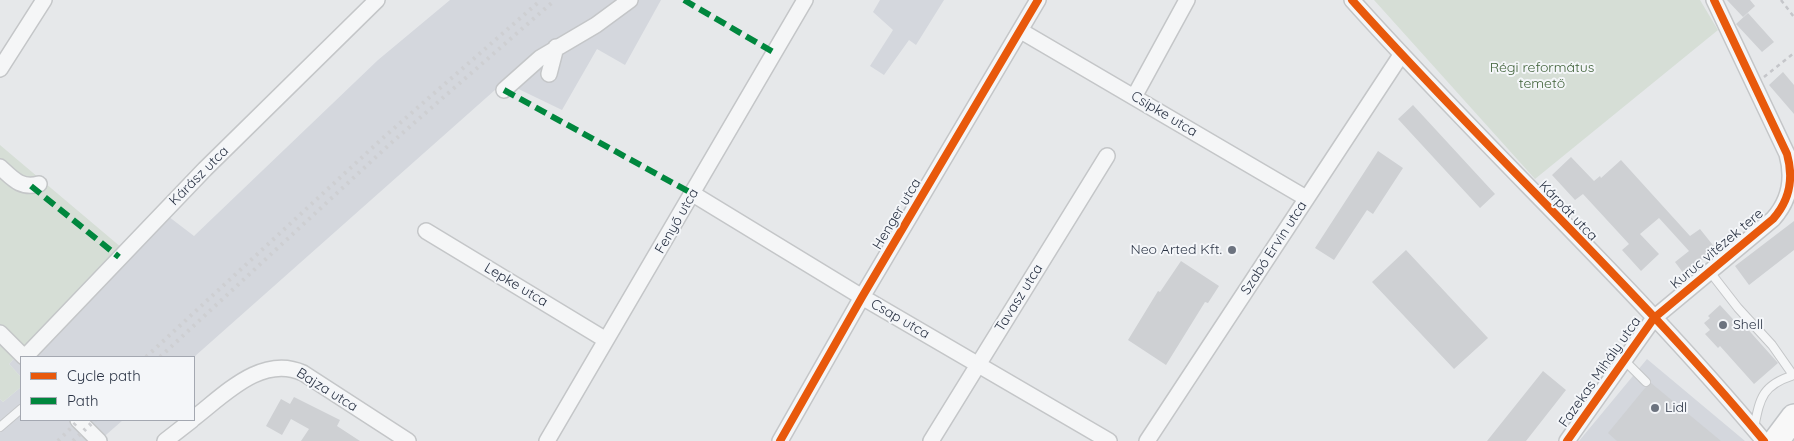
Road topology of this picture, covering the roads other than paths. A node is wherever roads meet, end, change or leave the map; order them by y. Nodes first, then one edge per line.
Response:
1 (44, 0) edge
2 (377, 0) edge
3 (630, 0) edge
4 (805, 0) edge
5 (1038, 0) edge
6 (1187, 0) edge
7 (1352, 0) edge
8 (1714, 0) edge
9 (1021, 31) junction
10 (556, 47) junction
11 (1401, 55) junction
12 (0, 69) edge
13 (549, 74) dead end
14 (504, 90) dead end
15 (1134, 97) junction
16 (1107, 156) dead end
17 (0, 167) edge
18 (40, 184) dead end
19 (693, 194) junction
20 (1791, 196) edge
21 (1306, 198) junction
22 (426, 231) dead end
23 (1710, 272) junction
24 (862, 297) junction
25 (1654, 318) junction
26 (0, 333) edge
27 (606, 340) junction
28 (24, 356) edge
29 (26, 356) edge
30 (1624, 360) junction
31 (978, 364) junction
32 (1793, 375) edge
33 (1646, 382) dead end
34 (20, 410) edge
35 (1794, 417) edge
36 (195, 418) edge
37 (190, 421) edge
38 (80, 422) edge
39 (0, 426) edge
40 (1754, 428) junction
41 (99, 441) edge
42 (164, 441) edge
43 (408, 441) edge
44 (548, 441) edge
45 (780, 441) edge
46 (931, 441) edge
47 (1108, 441) edge
48 (1147, 441) edge
49 (1567, 441) edge
50 (1764, 441) edge
51 (1776, 441) edge

1 - 12 street
2 - 29 street, Kárász utca
3 - 10 street
4 - 19 street, Fenyő utca
5 - 9 street, Henger utca
6 - 15 street
7 - 11 street, Kárpát utca
8 - 20 street, Kuruc vitézek tere
9 - 15 street, Csipke utca
9 - 24 street, Henger utca
10 - 13 street
10 - 14 street
11 - 21 street, Szabó Ervin utca
11 - 25 street, Kárpát utca
15 - 21 street, Csipke utca
16 - 31 street, Tavasz utca
17 - 18 street
19 - 24 street, Csap utca
19 - 27 street, Fenyő utca
20 - 23 street, Kuruc vitézek tere
21 - 48 street, Szabó Ervin utca
22 - 27 street, Lepke utca
23 - 25 street, Kuruc vitézek tere
23 - 32 lane
24 - 31 street, Csap utca
24 - 45 street, Henger utca
25 - 30 street, Fazekas Mihály utca
25 - 40 street, Kárpát utca
26 - 28 street
27 - 44 street, Fenyő utca
30 - 33 lane
30 - 49 street, Fazekas Mihály utca
31 - 46 street, Tavasz utca
31 - 47 street, Csap utca
32 - 40 lane
34 - 39 lane
35 - 51 main road
36 - 43 street, Bajza utca
37 - 42 street, Bajza utca
38 - 41 street
40 - 50 street, Kárpát utca

